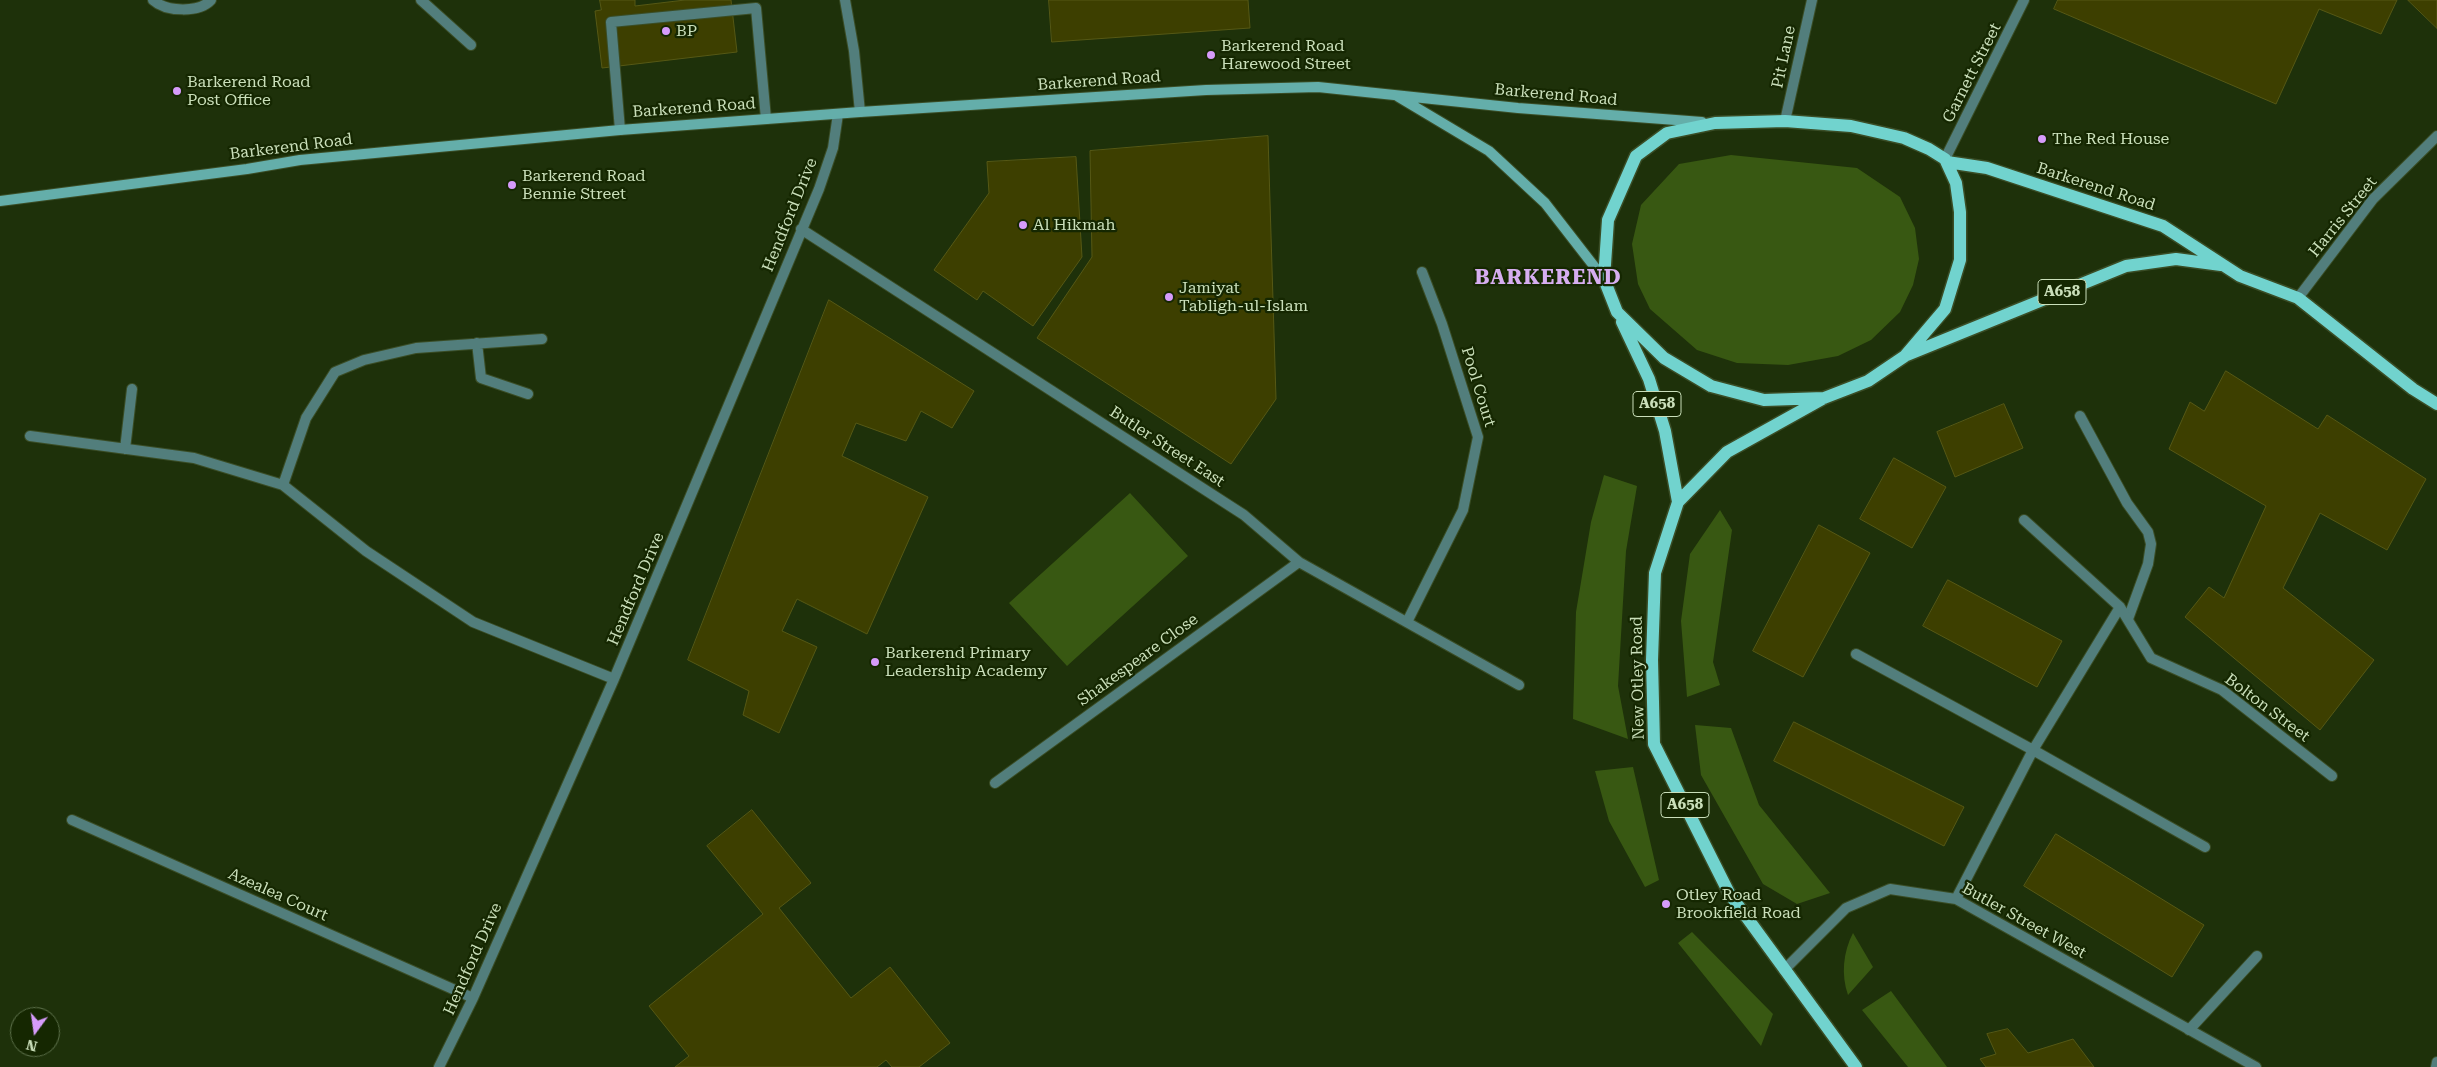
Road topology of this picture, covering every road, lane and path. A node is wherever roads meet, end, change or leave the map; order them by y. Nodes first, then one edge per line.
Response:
1 (154, 0) edge
2 (211, 0) edge
3 (421, 0) edge
4 (845, 0) edge
5 (1812, 0) edge
6 (2024, 0) edge
7 (471, 45) dead end
8 (1394, 95) junction
9 (860, 112) junction
10 (838, 114) junction
11 (766, 119) junction
12 (1785, 121) junction
13 (1716, 123) junction
14 (620, 130) junction
15 (2437, 136) edge
16 (1946, 160) junction
17 (0, 201) edge
18 (801, 229) junction
19 (2226, 266) junction
20 (1422, 272) dead end
21 (1604, 279) junction
22 (2298, 298) junction
23 (1617, 312) junction
24 (542, 339) dead end
25 (477, 343) junction
26 (1905, 356) junction
27 (132, 389) dead end
28 (528, 394) dead end
29 (1824, 398) junction
30 (2437, 404) edge
31 (2080, 416) dead end
32 (30, 436) dead end
33 (125, 449) junction
34 (283, 485) junction
35 (1678, 502) junction
36 (2024, 520) dead end
37 (1298, 562) junction
38 (2120, 607) junction
39 (2128, 619) junction
40 (1407, 622) junction
41 (1856, 654) dead end
42 (614, 679) junction
43 (1519, 685) dead end
44 (2033, 750) junction
45 (2332, 776) dead end
46 (995, 783) dead end
47 (72, 820) dead end
48 (2205, 847) dead end
49 (1956, 899) junction
50 (2257, 956) dead end
51 (1784, 970) junction
52 (473, 998) junction
53 (2189, 1030) junction
54 (2437, 1062) edge
55 (439, 1067) edge
56 (1855, 1067) edge
57 (2256, 1067) edge
58 (2436, 1067) edge

1 - 2 street
3 - 7 street
4 - 9 street
5 - 12 street, Pit Lane
6 - 16 street, Garnett Street
8 - 9 main road, Barkerend Road
8 - 13 main road, Barkerend Road
8 - 21 main road, Barkerend Road
9 - 10 main road, Barkerend Road
10 - 11 main road, Barkerend Road
10 - 18 street, Hendford Drive
11 - 14 main road, Barkerend Road
11 - 14 street
12 - 13 main road, Barkerend Road
12 - 16 main road, Barkerend Road
13 - 21 main road, Barkerend Road
14 - 17 main road, Barkerend Road
15 - 22 street, Harris Street
16 - 19 main road, Barkerend Road / A658
16 - 26 main road
18 - 37 street, Butler Street East
18 - 42 street, Hendford Drive
19 - 22 main road, Barkerend Road / A658
19 - 26 main road, Barkerend Road / A658
20 - 40 street, Pool Court
21 - 23 main road, New Otley Road
22 - 30 main road, Barkerend Road / A658
23 - 29 main road
23 - 35 main road, New Otley Road / A658
24 - 25 street
25 - 28 street
25 - 34 street
26 - 29 main road
27 - 33 street
29 - 35 main road, New Otley Road / A658
31 - 39 street
32 - 33 street
33 - 34 street
34 - 42 street
35 - 51 main road, New Otley Road / A658
36 - 38 street, Bolton Street
37 - 40 street, Butler Street East
37 - 46 street, Shakespeare Close
38 - 39 street, Bolton Street
38 - 44 street
39 - 45 street, Bolton Street
40 - 43 street, Butler Street East
41 - 44 street
42 - 52 street, Hendford Drive
44 - 48 street
44 - 49 street
47 - 52 street, Azealea Court
49 - 51 street, Butler Street West
49 - 53 street, Butler Street West
50 - 53 street
51 - 56 main road, New Otley Road / A658
52 - 55 street, Hendford Drive
53 - 57 street, Butler Street West
54 - 58 street

